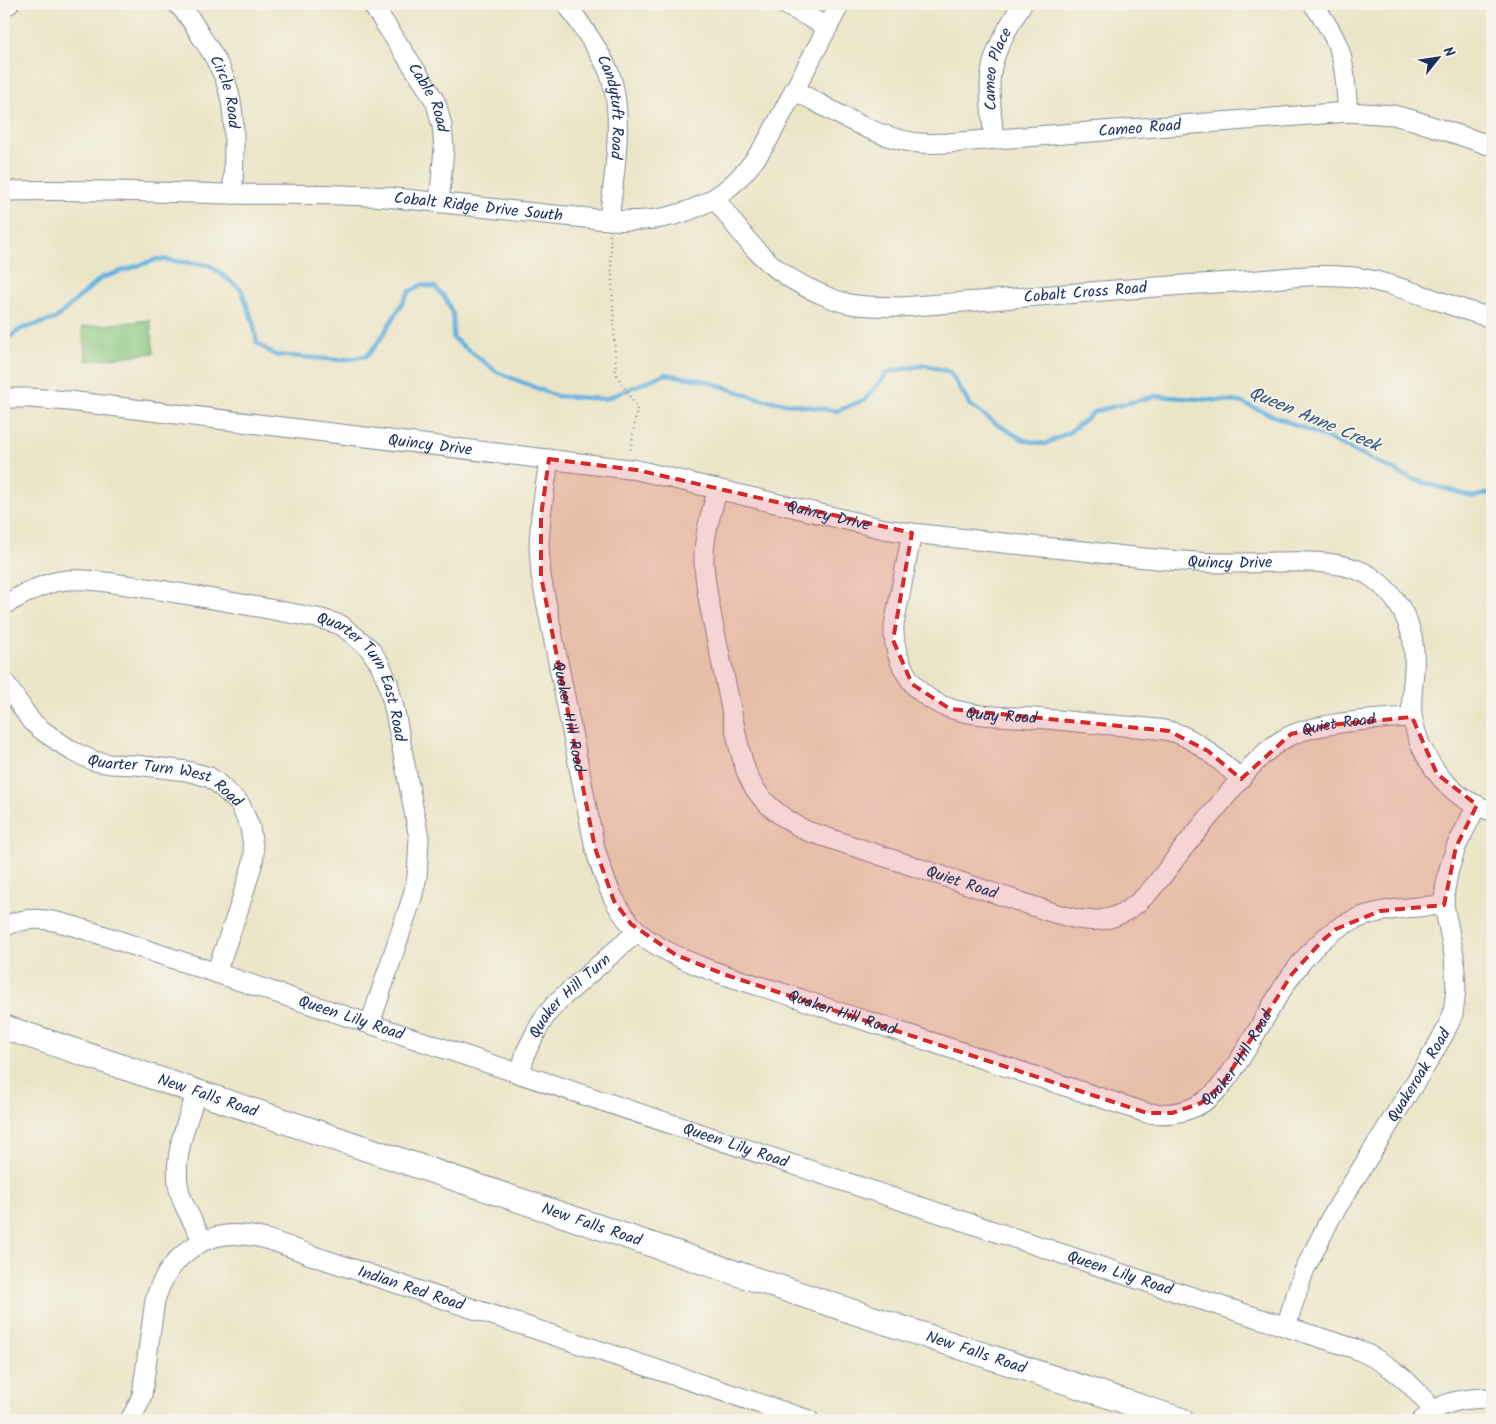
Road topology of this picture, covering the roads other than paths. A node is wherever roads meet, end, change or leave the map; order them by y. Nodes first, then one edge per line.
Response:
1 (9, 4) edge
2 (177, 4) edge
3 (372, 4) edge
4 (567, 4) edge
5 (784, 4) edge
6 (840, 4) edge
7 (1022, 4) edge
8 (1313, 4) edge
9 (4, 6) edge
10 (828, 27) junction
11 (794, 90) junction
12 (1348, 112) junction
13 (994, 139) junction
14 (1492, 146) edge
15 (4, 191) edge
16 (233, 194) junction
17 (715, 198) junction
18 (439, 203) junction
19 (609, 220) junction
20 (1492, 318) edge
21 (4, 398) edge
22 (549, 459) junction
23 (718, 489) junction
24 (912, 533) junction
25 (4, 605) edge
26 (4, 681) edge
27 (1412, 717) junction
28 (1241, 778) junction
29 (1484, 808) edge
30 (1444, 905) junction
31 (4, 926) edge
32 (638, 931) junction
33 (216, 973) junction
34 (370, 1024) junction
35 (4, 1027) edge
36 (520, 1074) junction
37 (197, 1092) junction
38 (203, 1241) junction
39 (1286, 1326) junction
40 (1492, 1398) edge
41 (1428, 1416) edge
42 (130, 1420) edge
43 (809, 1420) edge
44 (1181, 1420) edge

1 - 9 street
2 - 16 street, Circle Road
3 - 18 street, Cable Road
4 - 19 street, Candytuft Road
5 - 10 street
6 - 10 street, Cobalt Ridge Drive South
7 - 13 street, Cameo Place
8 - 12 street
10 - 11 street, Cobalt Ridge Drive South
11 - 13 street, Cameo Road
11 - 17 street, Cobalt Ridge Drive South
12 - 13 street, Cameo Road
12 - 14 street, Cameo Road
15 - 16 street, Cobalt Ridge Drive South
16 - 18 street, Cobalt Ridge Drive South
17 - 19 street, Cobalt Ridge Drive South
17 - 20 street, Cobalt Cross Road
18 - 19 street, Cobalt Ridge Drive South
21 - 22 street, Quincy Drive
22 - 23 street, Quincy Drive
22 - 32 street, Quaker Hill Road
23 - 24 street, Quincy Drive
23 - 28 street, Quiet Road
24 - 27 street, Quincy Drive
24 - 28 street, Quay Road
25 - 34 street, Quarter Turn East Road
26 - 33 street, Quarter Turn West Road
27 - 28 street, Quiet Road
27 - 29 street, Quincy Drive
29 - 30 street, Quakeroak Road
30 - 32 street, Quaker Hill Road
30 - 39 street, Quakeroak Road
31 - 33 street, Queen Lily Road
32 - 36 street, Quaker Hill Turn
33 - 34 street, Queen Lily Road
34 - 36 street, Queen Lily Road
35 - 37 main road, New Falls Road
36 - 39 street, Queen Lily Road
37 - 38 street
37 - 44 main road, New Falls Road
38 - 42 street, Indian Red Road
38 - 43 street, Indian Red Road
39 - 41 street, Queen Lily Road
40 - 41 street

